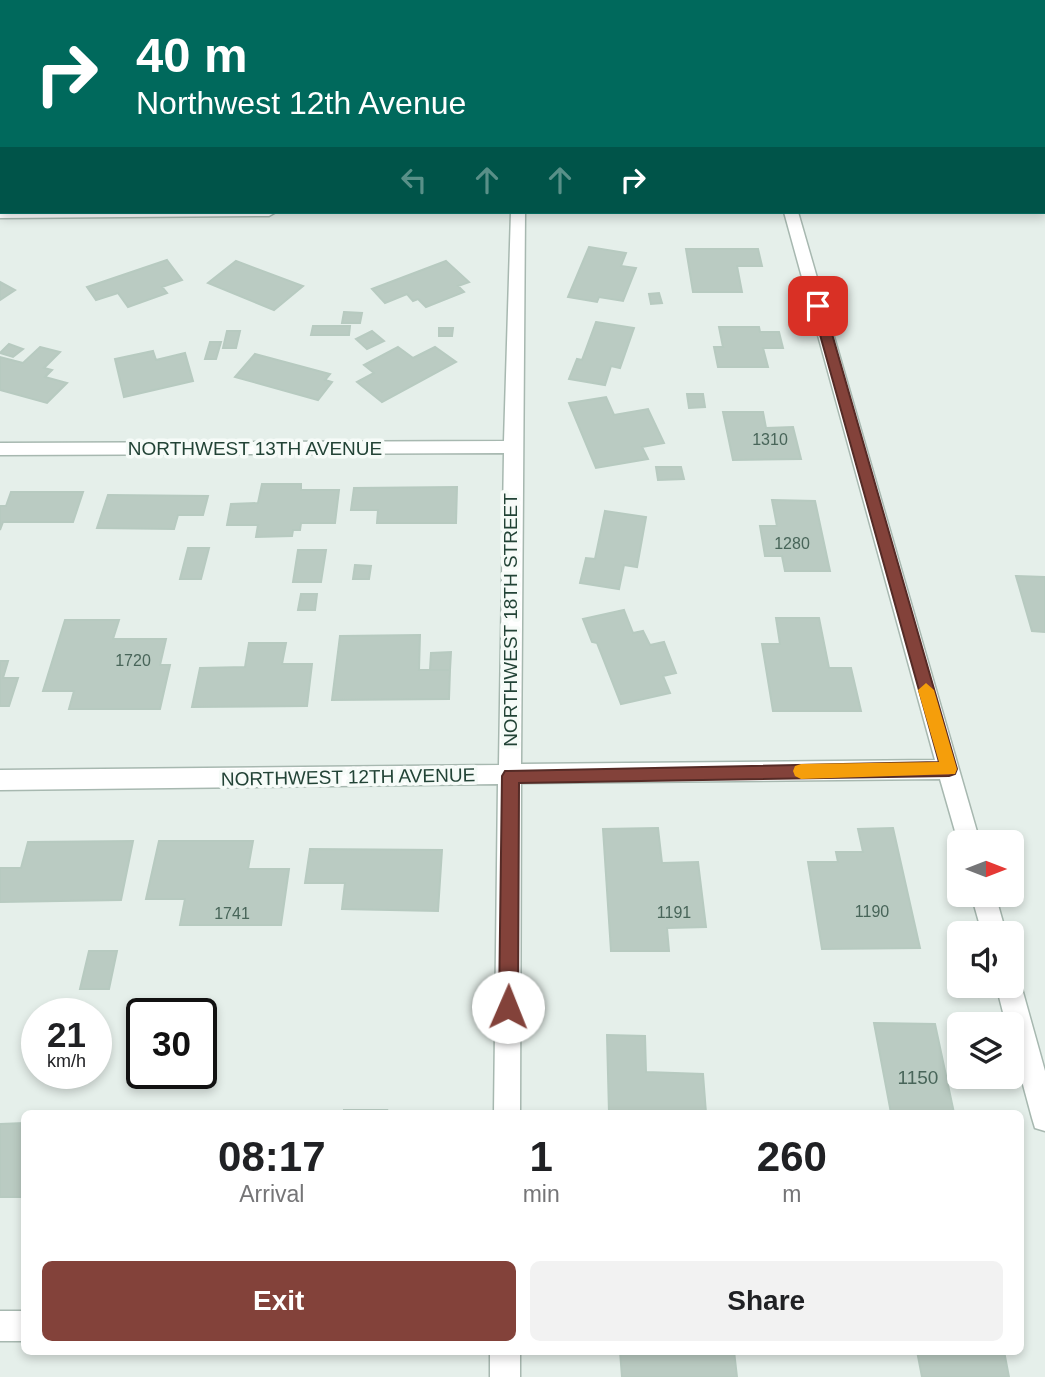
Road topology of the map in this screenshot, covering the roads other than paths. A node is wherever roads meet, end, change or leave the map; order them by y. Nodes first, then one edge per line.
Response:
1 (518, 214) edge
2 (792, 214) edge
3 (510, 447) junction
4 (0, 449) edge
5 (949, 769) junction
6 (511, 776) junction
7 (0, 780) edge
8 (966, 830) edge
9 (1012, 998) edge
10 (507, 1110) edge
11 (1045, 1118) edge
12 (0, 1326) edge
13 (21, 1326) edge
14 (505, 1355) edge
15 (505, 1377) edge

1 - 3 street, NORTHWEST 18TH STREET
2 - 5 street
3 - 4 street, NORTHWEST 13TH AVENUE
3 - 6 street, NORTHWEST 18TH STREET
5 - 6 street, NORTHWEST 12TH AVENUE
5 - 8 street
6 - 7 street, NORTHWEST 12TH AVENUE
6 - 10 street, NORTHWEST 18TH STREET
9 - 11 street
12 - 13 street
14 - 15 street

